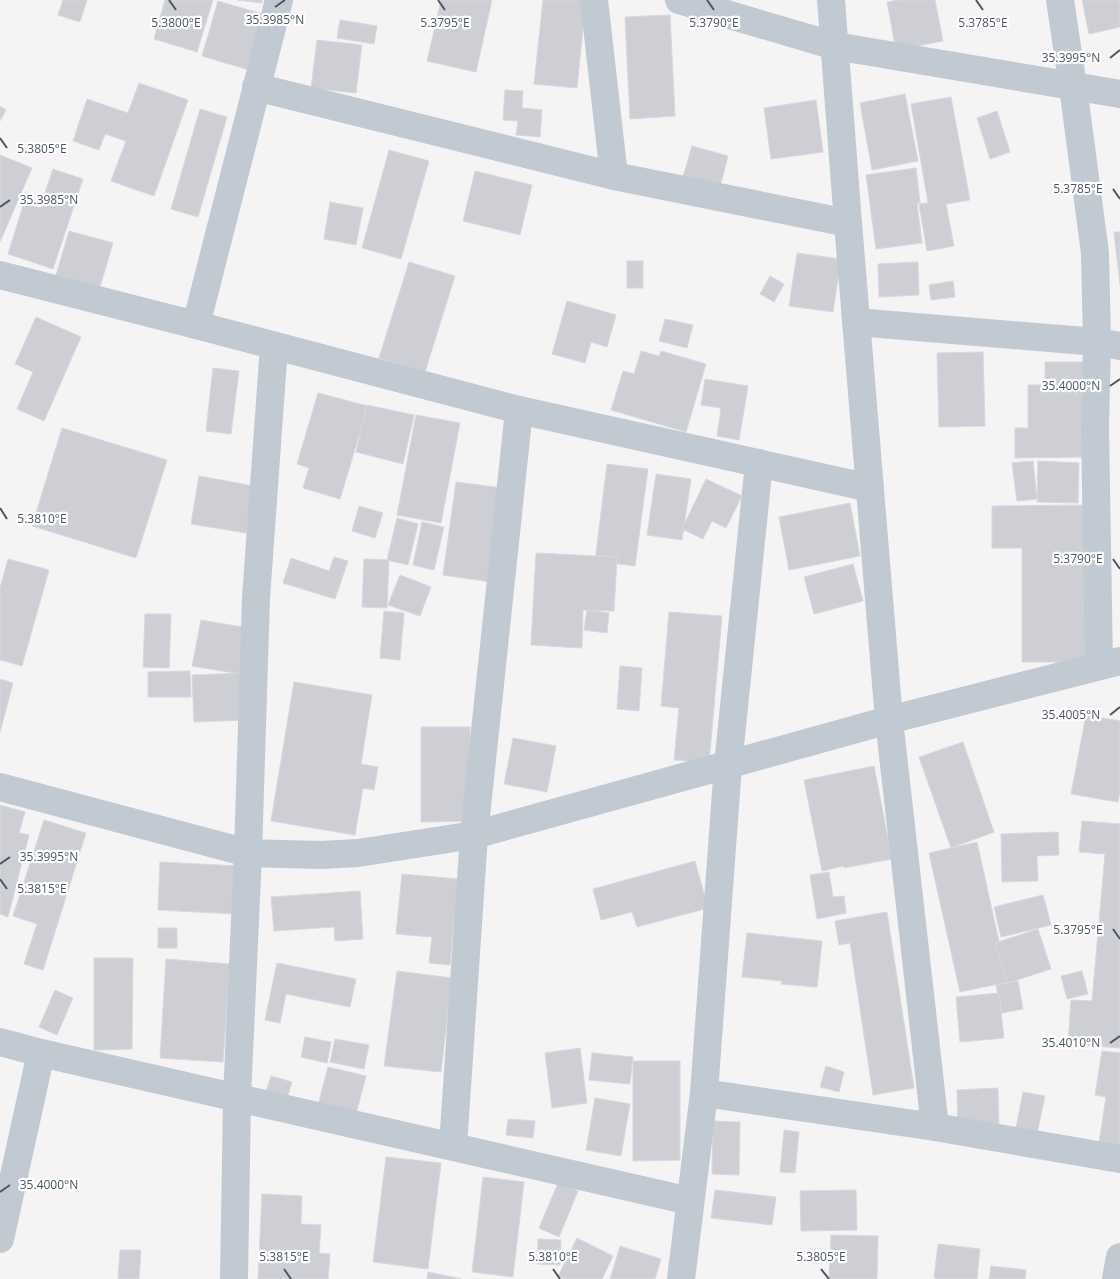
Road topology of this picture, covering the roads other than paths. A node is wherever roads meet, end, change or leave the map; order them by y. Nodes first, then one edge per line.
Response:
1 (279, 0) edge
2 (594, 0) edge
3 (679, 0) edge
4 (831, 0) edge
5 (1060, 0) edge
6 (835, 46) junction
7 (256, 87) junction
8 (1074, 87) junction
9 (1120, 94) edge
10 (614, 176) junction
11 (848, 223) junction
12 (0, 275) edge
13 (856, 322) junction
14 (196, 325) junction
15 (1108, 344) edge
16 (274, 346) junction
17 (519, 410) junction
18 (758, 463) junction
19 (870, 488) junction
20 (1110, 664) edge
21 (889, 720) junction
22 (728, 765) junction
23 (0, 787) edge
24 (474, 835) junction
25 (248, 853) junction
26 (0, 1042) edge
27 (41, 1053) junction
28 (704, 1092) junction
29 (237, 1098) junction
30 (935, 1127) junction
31 (453, 1146) junction
32 (1120, 1159) edge
33 (690, 1201) junction
34 (0, 1239) edge
35 (234, 1279) edge
36 (681, 1279) edge

1 - 7 street
2 - 10 street
3 - 6 street
4 - 6 street
5 - 8 street
6 - 8 street
6 - 11 street
7 - 10 street
7 - 14 street
8 - 9 street
8 - 15 street
10 - 11 street
11 - 13 street
12 - 14 street
13 - 15 street
13 - 19 street
14 - 16 street
15 - 20 street
16 - 17 street
16 - 25 street
17 - 18 street
17 - 24 street
18 - 19 street
18 - 22 street
19 - 21 street
20 - 21 street
21 - 22 street
21 - 30 street
22 - 24 street
22 - 28 street
23 - 25 street
24 - 25 street
24 - 31 street
25 - 29 street
26 - 27 street
27 - 29 street
27 - 34 street
28 - 30 street
28 - 33 street
29 - 31 street
29 - 35 street
30 - 32 street
31 - 33 street
33 - 36 street

